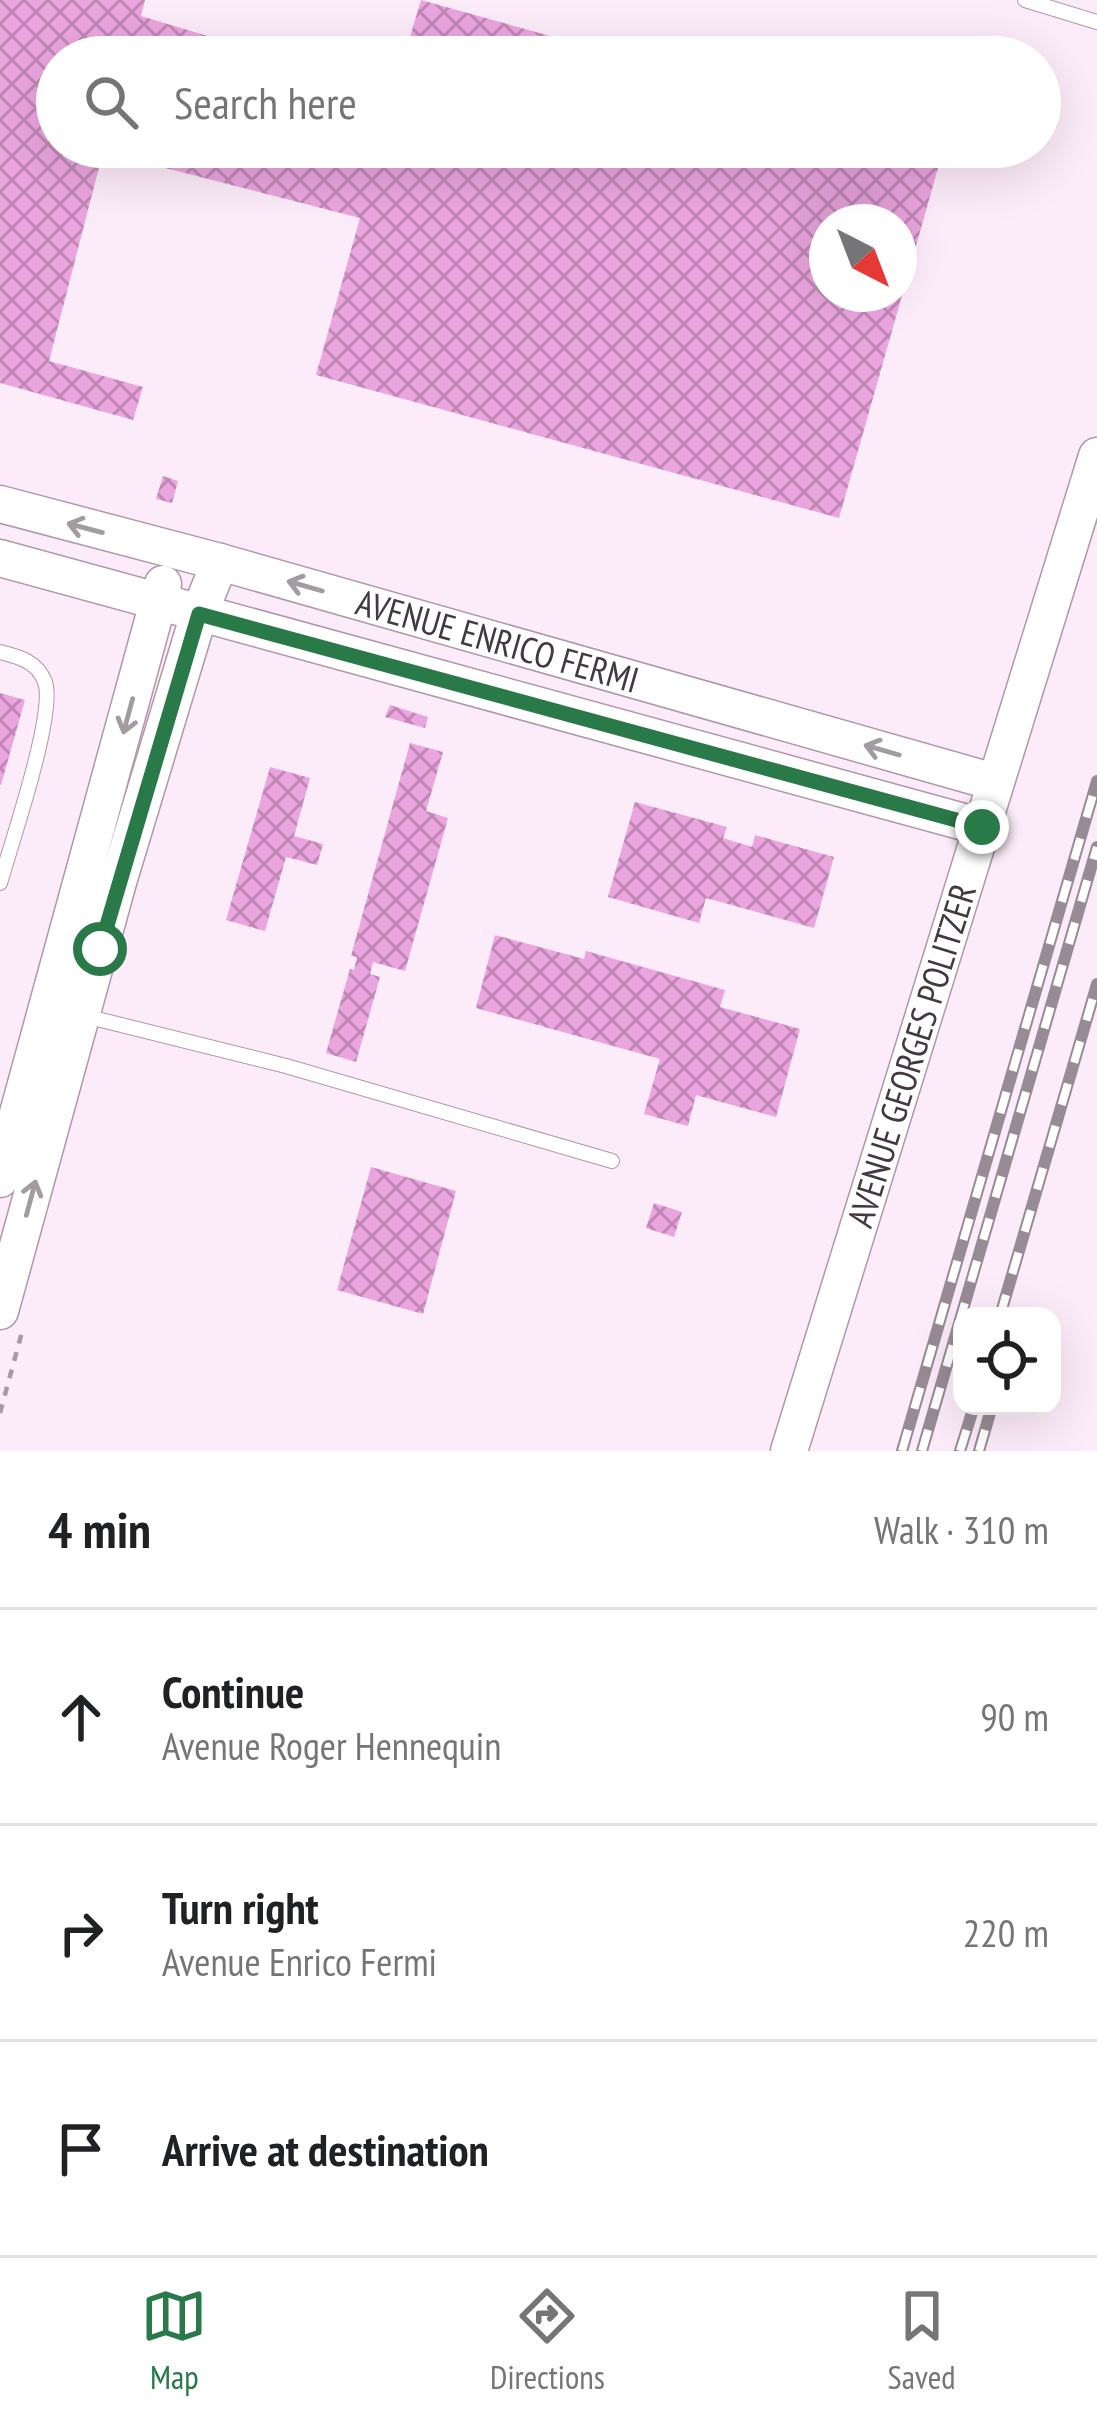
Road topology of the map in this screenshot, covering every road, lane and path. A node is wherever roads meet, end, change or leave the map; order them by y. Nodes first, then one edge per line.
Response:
1 (1025, 0) edge
2 (1097, 22) edge
3 (1097, 456) edge
4 (0, 504) edge
5 (170, 551) junction
6 (0, 558) edge
7 (220, 562) junction
8 (159, 603) junction
9 (199, 614) junction
10 (0, 652) edge
11 (994, 782) junction
12 (982, 827) junction
13 (0, 883) edge
14 (81, 1015) junction
15 (612, 1161) dead end
16 (1, 1168) edge
17 (0, 1311) edge
18 (789, 1451) edge

1 - 2 lane
3 - 11 street, AVENUE GEORGES POLITZER
5 -> 4 street, AVENUE ENRICO FERMI
5 - 7 street, AVENUE ENRICO FERMI
5 - 8 street
6 - 8 street, AVENUE ENRICO FERMI
7 - 9 street
11 -> 7 street, AVENUE ENRICO FERMI
8 - 9 street, AVENUE ENRICO FERMI
8 -> 16 street
9 - 12 street, AVENUE ENRICO FERMI
9 - 14 street
10 - 13 lane
11 - 12 street, AVENUE GEORGES POLITZER
12 - 18 street, AVENUE GEORGES POLITZER
14 - 15 lane
17 -> 14 street

